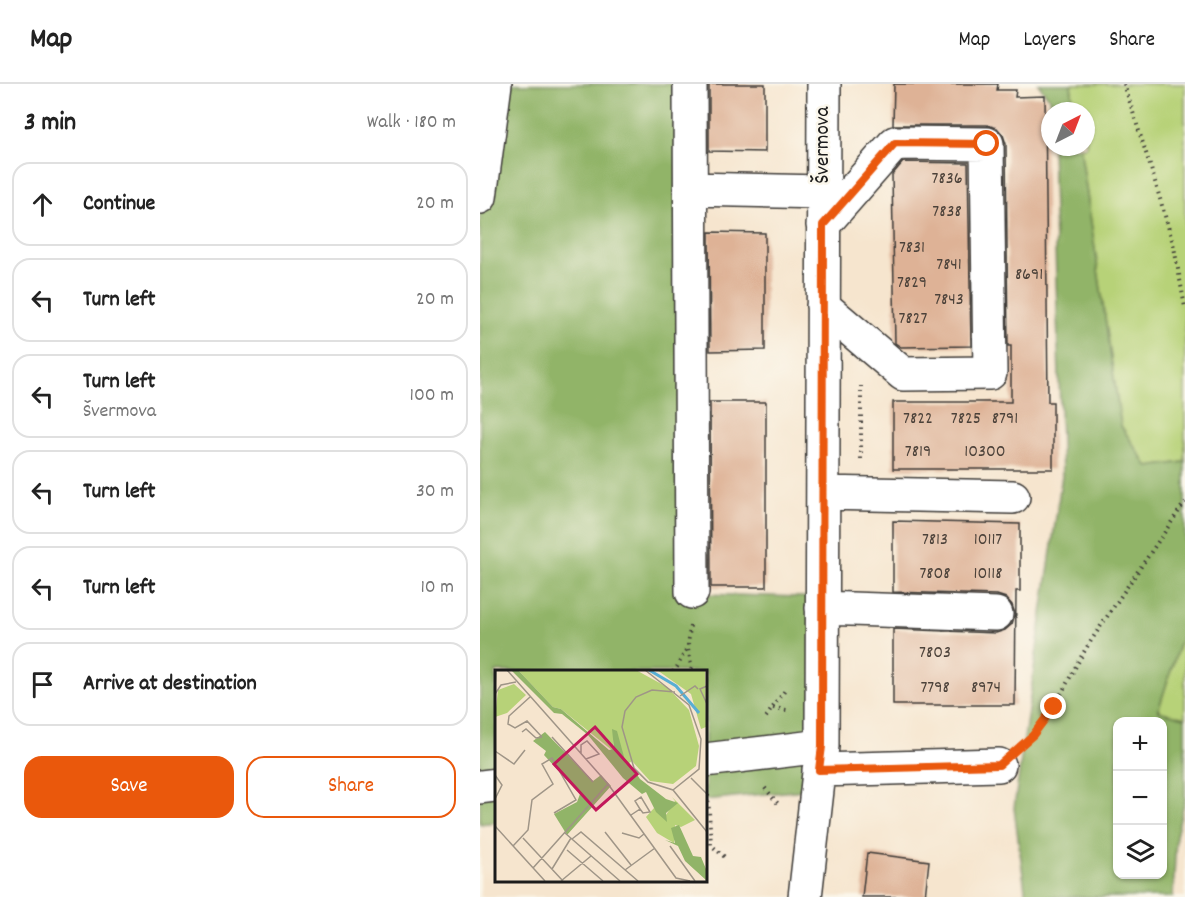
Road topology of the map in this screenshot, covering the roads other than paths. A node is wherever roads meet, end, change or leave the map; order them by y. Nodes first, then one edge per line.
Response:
1 (495, 84) edge
2 (690, 84) edge
3 (824, 84) edge
4 (690, 189) junction
5 (824, 192) junction
6 (480, 197) edge
7 (823, 225) junction
8 (823, 306) junction
9 (823, 493) junction
10 (1013, 497) dead end
11 (692, 592) road end
12 (822, 608) junction
13 (996, 614) dead end
14 (821, 758) junction
15 (706, 760) edge
16 (999, 765) road end
17 (495, 785) edge
18 (480, 787) edge
19 (806, 897) edge

1 - 6 street
2 - 4 street
3 - 5 street, Švermova
4 - 5 street
4 - 11 street
5 - 7 street, Švermova
7 - 8 street, Švermova
7 - 8 street
8 - 9 street, Švermova
9 - 10 street
9 - 12 street, Švermova
12 - 13 street
12 - 14 street, Švermova
14 - 15 street
14 - 16 street
14 - 19 street, Švermova
17 - 18 street

